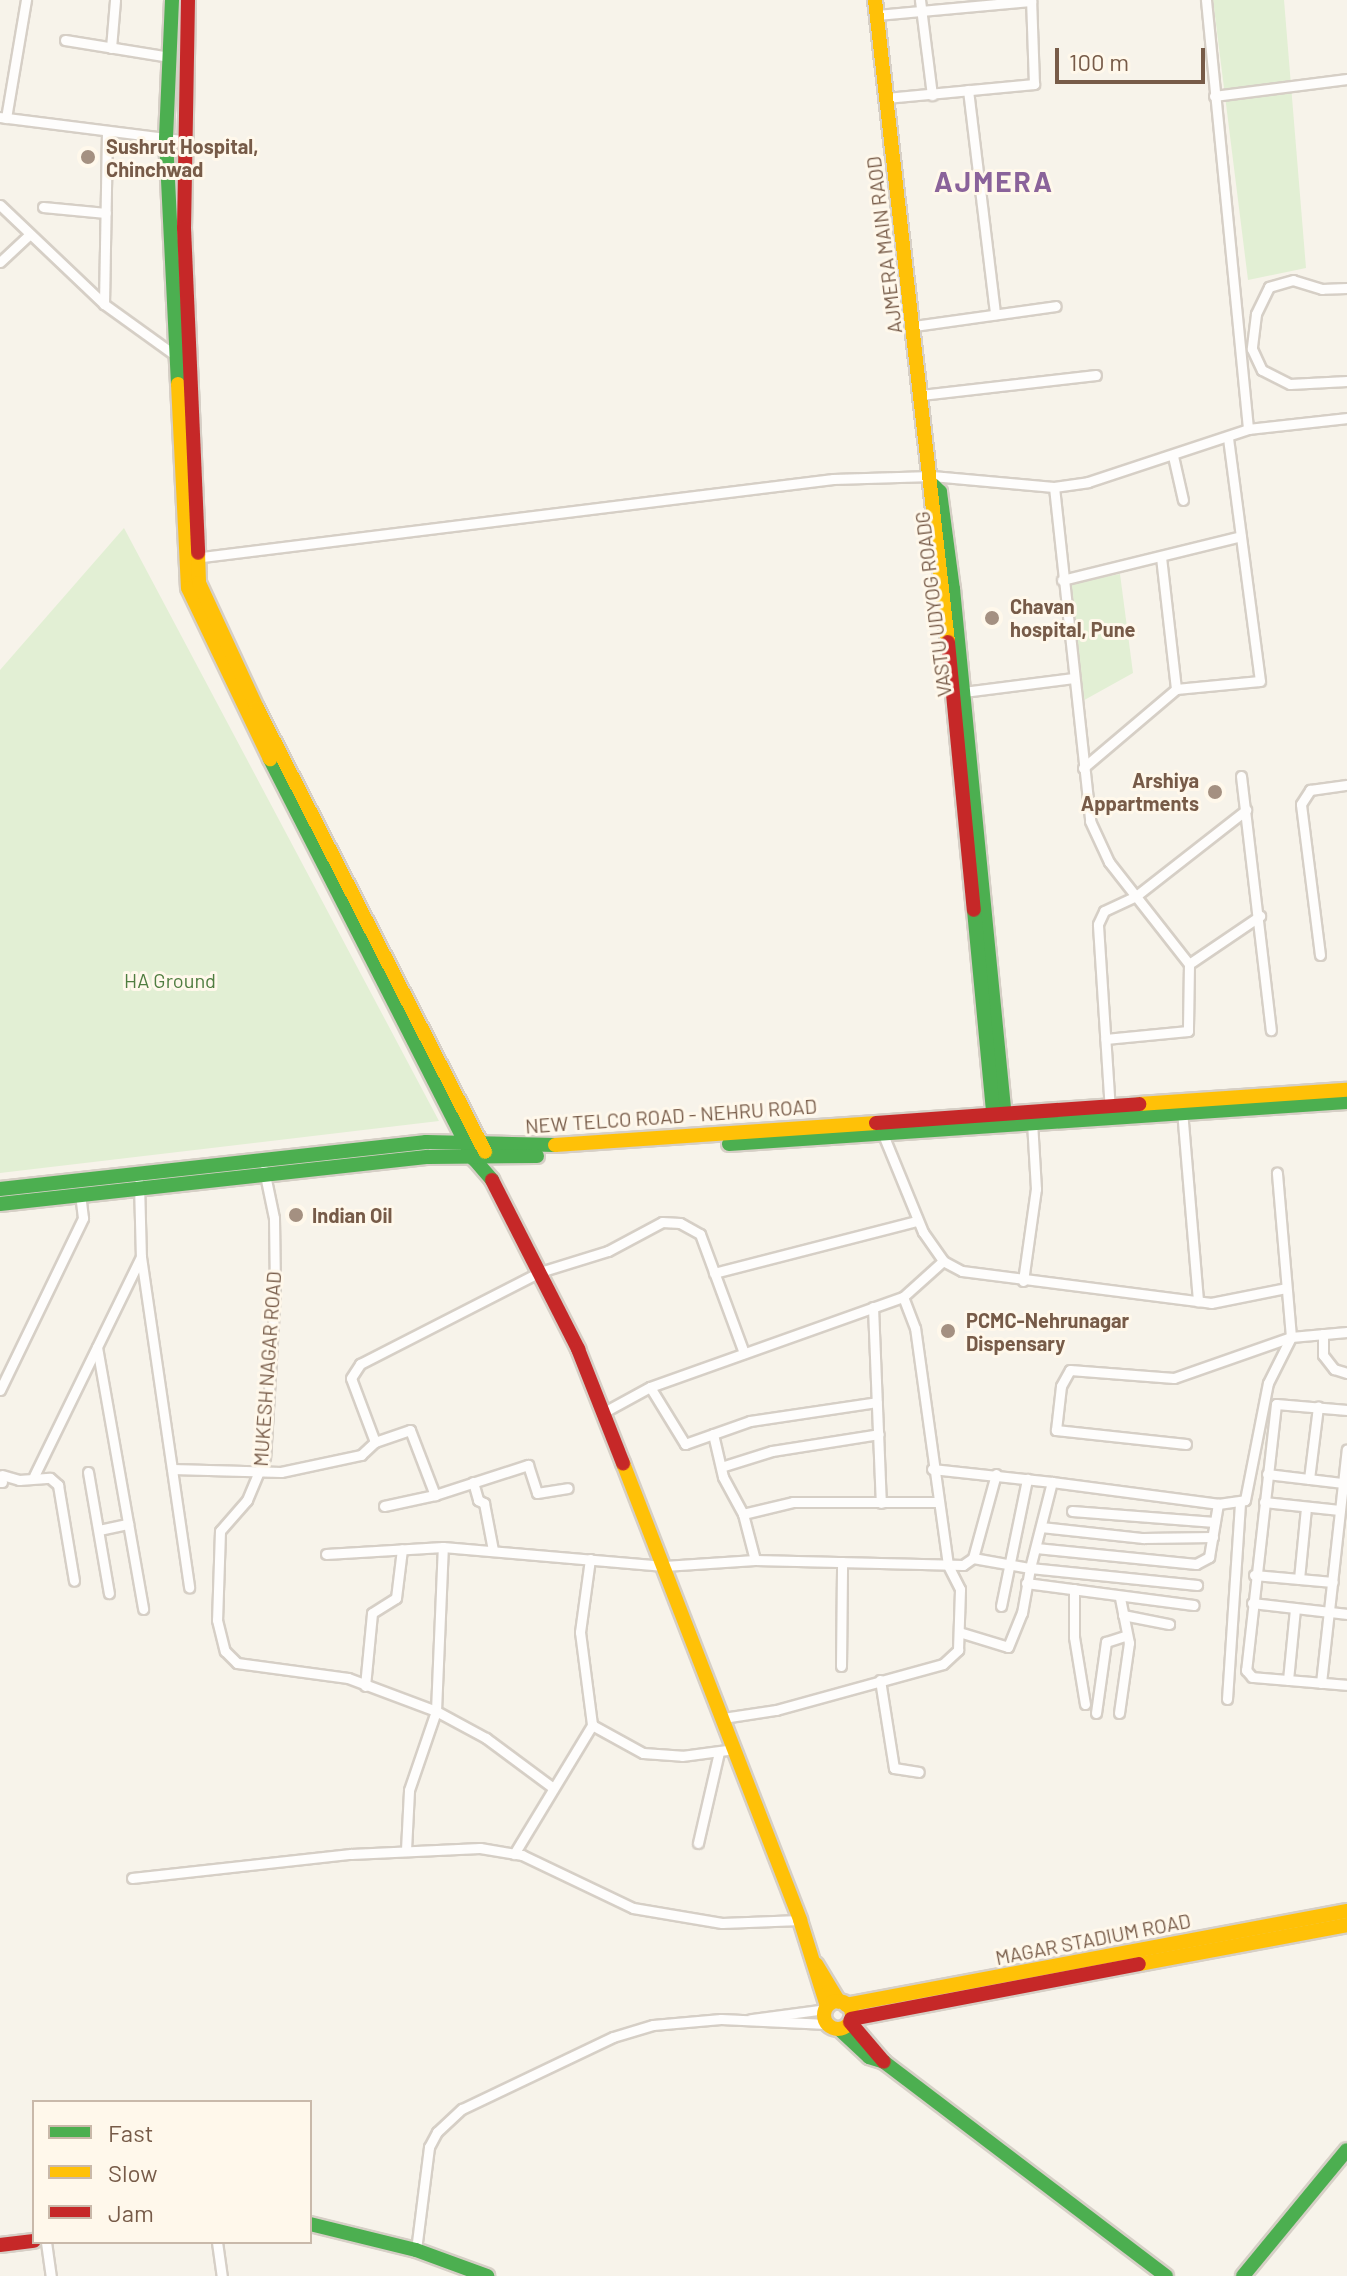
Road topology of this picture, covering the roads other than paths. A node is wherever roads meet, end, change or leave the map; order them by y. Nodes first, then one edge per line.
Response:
1 (26, 0) edge
2 (115, 0) edge
3 (172, 0) edge
4 (188, 0) edge
5 (920, 0) edge
6 (1031, 0) edge
7 (1206, 0) edge
8 (966, 4) edge
9 (876, 8) edge
10 (921, 11) junction
11 (65, 40) dead end
12 (111, 48) junction
13 (170, 57) junction
14 (14, 62) junction
15 (0, 63) edge
16 (1347, 79) edge
17 (968, 90) junction
18 (932, 95) junction
19 (1214, 96) junction
20 (886, 98) junction
21 (3, 117) edge
22 (107, 133) junction
23 (166, 139) junction
24 (183, 140) junction
25 (0, 205) edge
26 (43, 207) dead end
27 (106, 213) junction
28 (30, 234) junction
29 (0, 262) edge
30 (1347, 288) edge
31 (104, 304) junction
32 (1056, 306) dead end
33 (995, 314) junction
34 (914, 326) junction
35 (182, 358) junction
36 (1096, 375) dead end
37 (1347, 381) edge
38 (921, 395) junction
39 (1347, 418) edge
40 (1248, 429) junction
41 (1228, 439) junction
42 (1173, 456) junction
43 (932, 481) junction
44 (1054, 487) junction
45 (1183, 500) dead end
46 (1241, 536) junction
47 (1161, 557) junction
48 (190, 558) junction
49 (1062, 580) junction
50 (1073, 678) junction
51 (1176, 689) junction
52 (960, 698) junction
53 (1083, 768) junction
54 (1241, 776) dead end
55 (1347, 785) edge
56 (1246, 810) junction
57 (1136, 896) junction
58 (1260, 916) junction
59 (1320, 955) dead end
60 (1189, 964) junction
61 (1271, 1030) dead end
62 (1105, 1039) junction
63 (1347, 1090) edge
64 (1347, 1102) edge
65 (1182, 1105) junction
66 (1110, 1110) junction
67 (999, 1118) junction
68 (1032, 1122) junction
69 (881, 1127) junction
70 (467, 1143) junction
71 (483, 1159) junction
72 (264, 1167) junction
73 (1277, 1173) dead end
74 (139, 1181) junction
75 (0, 1189) edge
76 (80, 1195) junction
77 (0, 1204) edge
78 (916, 1221) junction
79 (141, 1257) junction
80 (943, 1261) junction
81 (540, 1272) junction
82 (714, 1273) junction
83 (1023, 1281) junction
84 (1286, 1288) junction
85 (903, 1297) junction
86 (1198, 1301) junction
87 (873, 1307) junction
88 (1347, 1332) edge
89 (1323, 1334) junction
90 (1291, 1337) junction
91 (97, 1347) junction
92 (744, 1353) junction
93 (1347, 1373) edge
94 (650, 1387) junction
95 (0, 1390) edge
96 (877, 1402) junction
97 (1318, 1407) junction
98 (1347, 1410) edge
99 (606, 1411) junction
100 (713, 1434) junction
101 (879, 1434) junction
102 (375, 1442) junction
103 (1186, 1444) dead end
104 (1347, 1449) edge
105 (721, 1467) junction
106 (172, 1469) junction
107 (932, 1469) junction
108 (261, 1471) junction
109 (88, 1472) dead end
110 (1346, 1472) edge
111 (996, 1474) junction
112 (1267, 1474) junction
113 (34, 1476) junction
114 (1027, 1479) junction
115 (1309, 1479) junction
116 (1, 1480) edge
117 (473, 1482) junction
118 (1052, 1482) junction
119 (1343, 1483) junction
120 (568, 1488) dead end
121 (435, 1495) junction
122 (936, 1502) junction
123 (1240, 1502) junction
124 (1264, 1502) junction
125 (881, 1503) junction
126 (1218, 1504) junction
127 (384, 1506) dead end
128 (1306, 1507) junction
129 (1340, 1510) junction
130 (1072, 1511) dead end
131 (743, 1514) junction
132 (1215, 1522) junction
133 (128, 1524) junction
134 (1041, 1527) junction
135 (99, 1530) junction
136 (1213, 1537) junction
137 (1342, 1543) edge
138 (443, 1547) junction
139 (1036, 1548) junction
140 (402, 1549) junction
141 (493, 1550) junction
142 (326, 1554) dead end
143 (973, 1558) junction
144 (590, 1559) junction
145 (755, 1560) junction
146 (842, 1562) junction
147 (1006, 1563) junction
148 (948, 1565) junction
149 (664, 1566) junction
150 (1030, 1568) junction
151 (1254, 1575) junction
152 (1299, 1579) junction
153 (74, 1581) dead end
154 (1333, 1582) junction
155 (1026, 1583) junction
156 (1197, 1585) dead end
157 (189, 1588) dead end
158 (1074, 1589) junction
159 (109, 1593) dead end
160 (1120, 1598) junction
161 (1252, 1603) junction
162 (1194, 1605) dead end
163 (1001, 1606) dead end
164 (1295, 1608) junction
165 (143, 1609) dead end
166 (1329, 1612) junction
167 (1347, 1614) edge
168 (1123, 1615) junction
169 (1169, 1624) dead end
170 (959, 1632) junction
171 (1127, 1635) junction
172 (841, 1666) dead end
173 (880, 1680) junction
174 (1288, 1680) junction
175 (1321, 1683) junction
176 (1347, 1685) edge
177 (365, 1686) junction
178 (1227, 1699) dead end
179 (1085, 1704) dead end
180 (436, 1711) junction
181 (1096, 1713) dead end
182 (1119, 1713) dead end
183 (723, 1718) junction
184 (592, 1725) junction
185 (735, 1749) junction
186 (719, 1752) junction
187 (919, 1772) dead end
188 (550, 1790) junction
189 (698, 1843) dead end
190 (406, 1850) junction
191 (514, 1854) junction
192 (132, 1878) dead end
193 (1347, 1911) edge
194 (800, 1920) junction
195 (1347, 1925) edge
196 (838, 2014) junction
197 (751, 2019) junction
198 (1347, 2150) edge
199 (312, 2224) edge
200 (32, 2241) edge
201 (46, 2244) edge
202 (217, 2244) edge
203 (0, 2245) edge
204 (416, 2250) junction
205 (51, 2276) edge
206 (222, 2276) edge
207 (487, 2276) edge
208 (1166, 2276) edge
209 (1243, 2276) edge

1 - 14 street
2 - 12 street
3 - 13 street
4 - 24 street
5 - 10 street
6 - 8 street
6 - 17 street
7 - 19 street
8 - 10 street
9 - 10 street
9 - 20 street, AJMERA MAIN RAOD
10 - 18 street
11 - 12 street
12 - 13 street
13 - 23 street
14 - 15 street
14 - 21 street
16 - 19 street
17 - 18 street
17 - 33 street
18 - 20 street
19 - 40 street
20 - 34 street, AJMERA MAIN RAOD
21 - 22 street
22 - 23 street
22 - 27 street
23 - 24 street
23 - 35 street
24 - 35 street
25 - 28 street
26 - 27 street
27 - 31 street
28 - 29 street
28 - 31 street
30 - 37 street
31 - 35 street
32 - 33 street
33 - 34 street
34 - 38 street, AJMERA MAIN RAOD
35 - 48 street
36 - 38 street
38 - 43 street, AJMERA MAIN RAOD
39 - 40 street
40 - 41 street
41 - 42 street
41 - 46 street
42 - 44 street
42 - 45 street
43 - 44 street
43 - 48 street
43 - 52 street, VASTU UDYOG ROADG
44 - 49 street
46 - 47 street
46 - 51 street
47 - 49 street
47 - 51 street
48 - 70 street
48 - 71 street
49 - 50 street
50 - 52 street
50 - 53 street
51 - 53 street
52 - 67 street, VASTU UDYOG ROADG
53 - 57 street
54 - 56 street
55 - 59 street
56 - 57 street
56 - 58 street
57 - 60 street
57 - 62 street
58 - 60 street
58 - 61 street
60 - 62 street
62 - 66 street
63 - 65 street, NEW TELCO ROAD - NEHRU ROAD
64 - 65 street, NEW TELCO ROAD - NEHRU ROAD
65 - 66 street, NEW TELCO ROAD - NEHRU ROAD
65 - 86 street
66 - 67 street, NEW TELCO ROAD - NEHRU ROAD
66 - 68 street, NEW TELCO ROAD - NEHRU ROAD
67 - 68 street, NEW TELCO ROAD - NEHRU ROAD
67 - 69 street, NEW TELCO ROAD - NEHRU ROAD
68 - 83 street
69 - 71 street, NEW TELCO ROAD - NEHRU ROAD
69 - 78 street
70 - 71 street, NEW TELCO ROAD - NEHRU ROAD
70 - 72 street, NEW TELCO ROAD - NEHRU ROAD
71 - 72 street, NEW TELCO ROAD - NEHRU ROAD
71 - 81 street
72 - 74 street, NEW TELCO ROAD - NEHRU ROAD
72 - 108 street, MUKESH NAGAR ROAD
73 - 84 street
74 - 75 street, NEW TELCO ROAD - NEHRU ROAD
74 - 76 street, NEW TELCO ROAD - NEHRU ROAD
74 - 79 street
76 - 77 street, NEW TELCO ROAD - NEHRU ROAD
76 - 95 street
78 - 80 street
78 - 82 street
79 - 91 street
79 - 106 street
80 - 83 street
80 - 85 street
81 - 82 street
81 - 99 street
81 - 102 street
82 - 92 street
83 - 86 street
84 - 86 street
84 - 90 street
85 - 87 street
85 - 107 street
87 - 92 street
87 - 96 street
88 - 89 street
89 - 90 street
89 - 93 street
90 - 103 street
90 - 123 street
91 - 113 street
91 - 133 street
92 - 94 street
94 - 99 street
94 - 100 street
96 - 100 street
96 - 101 street
97 - 98 street
97 - 112 street
97 - 115 street
99 - 149 street
100 - 105 street
101 - 105 street
101 - 125 street
102 - 108 street
102 - 121 street
104 - 110 street
105 - 131 street
106 - 108 street
106 - 157 street
107 - 111 street
107 - 122 street
108 - 177 street, MUKESH NAGAR ROAD
109 - 135 street
110 - 119 street
111 - 114 street
111 - 143 street
112 - 115 street
112 - 124 street
113 - 116 street
113 - 153 street
114 - 118 street
114 - 147 street
115 - 119 street
117 - 120 street
117 - 121 street
117 - 141 street
118 - 126 street
118 - 134 street
119 - 129 street
121 - 127 street
122 - 125 street
122 - 148 street
123 - 126 street
123 - 178 street
124 - 128 street
124 - 151 street
125 - 131 street
126 - 132 street
128 - 129 street
128 - 152 street
129 - 137 street
130 - 132 street
131 - 145 street
132 - 136 street
133 - 135 street
133 - 165 street
134 - 136 street
134 - 139 street
135 - 159 street
136 - 139 street
137 - 154 street
138 - 140 street
138 - 141 street
138 - 180 street
139 - 150 street
140 - 142 street
140 - 177 street
141 - 144 street
143 - 147 street
143 - 148 street
144 - 149 street
144 - 184 street
145 - 146 street
145 - 149 street
146 - 148 street
146 - 172 street
147 - 150 street
147 - 163 street
148 - 170 street
149 - 183 street
150 - 155 street
150 - 156 street
151 - 152 street
151 - 161 street
152 - 154 street
154 - 166 street
155 - 158 street
155 - 170 street
158 - 160 street
158 - 179 street
160 - 162 street
160 - 168 street
161 - 164 street
161 - 174 street
164 - 166 street
164 - 174 street
166 - 167 street
166 - 175 street
168 - 169 street
168 - 171 street
170 - 173 street
171 - 181 street
171 - 182 street
173 - 183 street
173 - 187 street
174 - 175 street
175 - 176 street
177 - 180 street, MUKESH NAGAR ROAD
180 - 188 street, MUKESH NAGAR ROAD
180 - 190 street
183 - 185 street
184 - 186 street
184 - 188 street
185 - 186 street
185 - 194 street
186 - 189 street
188 - 191 street
190 - 191 street
190 - 192 street
191 - 194 street
193 - 196 street, MAGAR STADIUM ROAD
194 - 196 street
195 - 196 street, MAGAR STADIUM ROAD
196 - 197 street, MAGAR STADIUM ROAD
196 - 197 street, MAGAR STADIUM ROAD
196 - 208 street
197 - 204 street, MAGAR STADIUM ROAD
198 - 209 street
199 - 204 street
200 - 203 street
201 - 205 street
202 - 206 street
204 - 207 street

